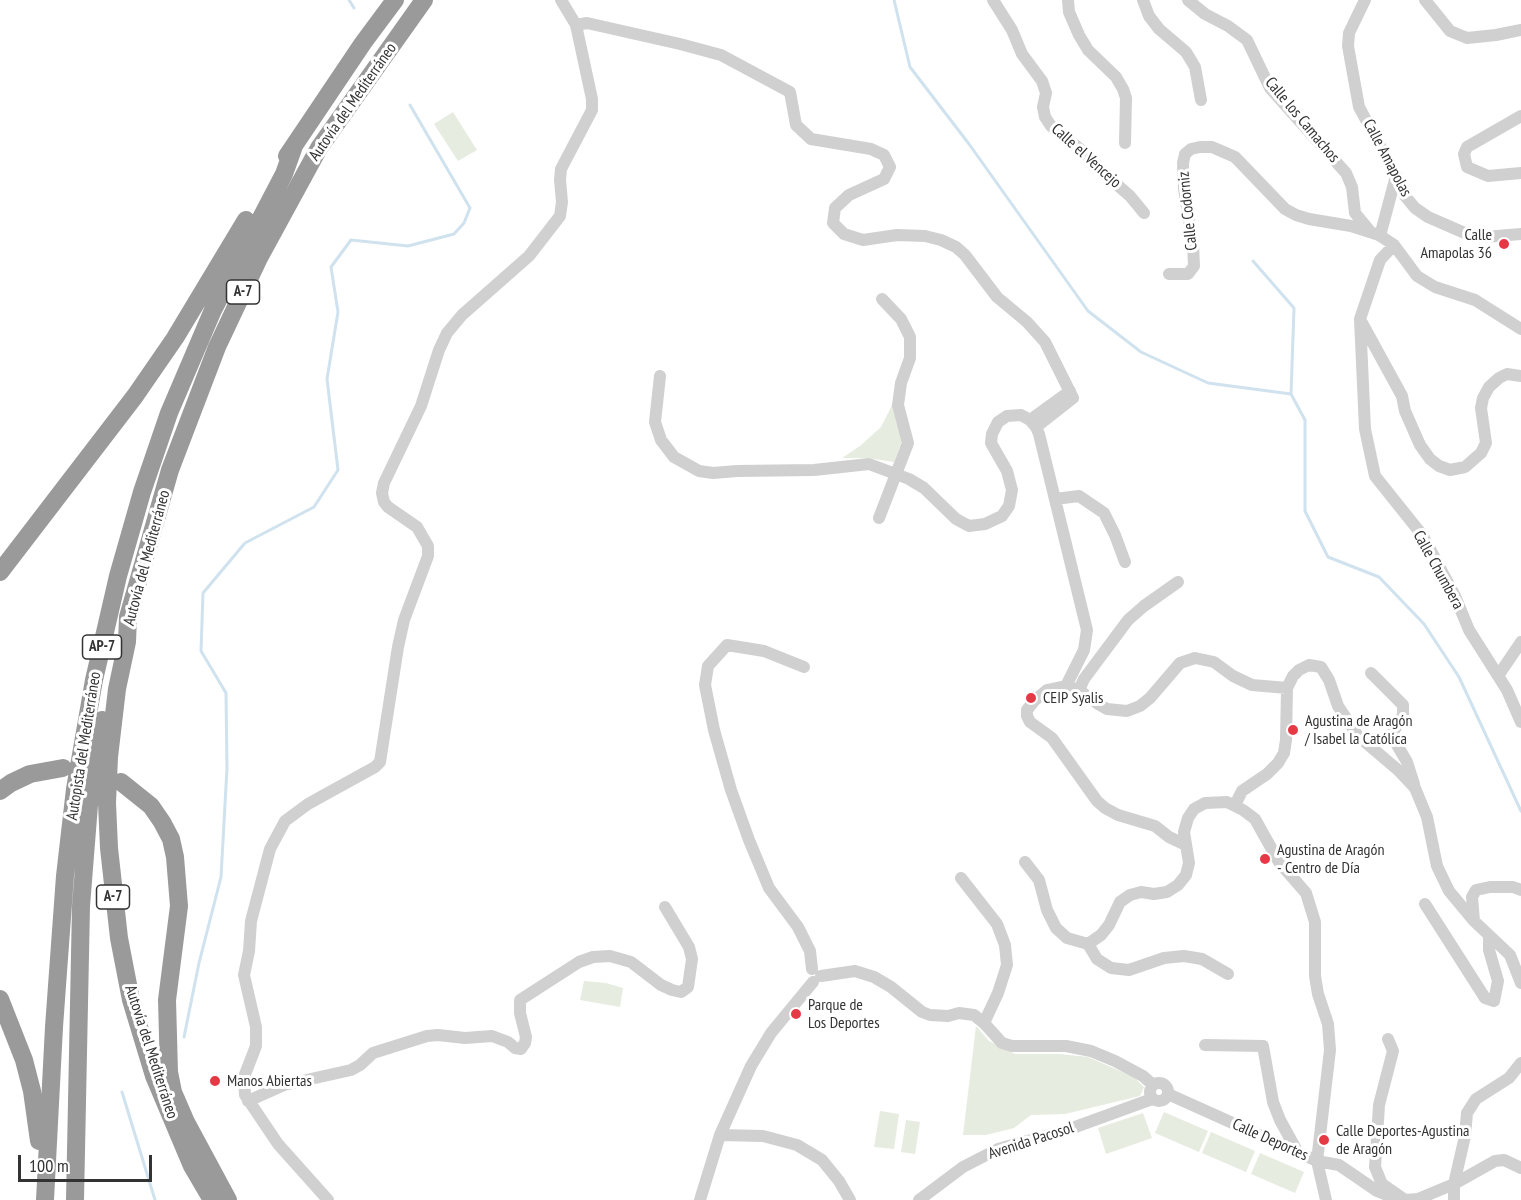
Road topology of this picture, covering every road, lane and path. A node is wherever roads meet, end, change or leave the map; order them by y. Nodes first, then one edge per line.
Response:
1 (395, 0) edge
2 (424, 0) edge
3 (561, 0) edge
4 (993, 0) edge
5 (1068, 0) edge
6 (1143, 0) edge
7 (1188, 0) edge
8 (1365, 0) edge
9 (1425, 0) edge
10 (576, 25) junction
11 (1521, 30) edge
12 (1201, 100) dead end
13 (1521, 116) edge
14 (1125, 143) dead end
15 (293, 149) junction
16 (1521, 173) edge
17 (1396, 175) junction
18 (1144, 213) dead end
19 (1375, 233) junction
20 (1521, 234) edge
21 (1394, 245) junction
22 (1169, 274) dead end
23 (882, 299) dead end
24 (1360, 319) junction
25 (1521, 329) edge
26 (660, 376) dead end
27 (1521, 376) edge
28 (1033, 423) junction
29 (897, 473) junction
30 (1055, 499) junction
31 (879, 518) dead end
32 (1125, 562) dead end
33 (0, 572) edge
34 (1178, 582) dead end
35 (128, 616) junction
36 (1521, 642) edge
37 (804, 667) dead end
38 (1371, 673) dead end
39 (1498, 676) junction
40 (1066, 686) junction
41 (1287, 688) junction
42 (1079, 690) junction
43 (1518, 704) edge
44 (1521, 722) edge
45 (1402, 766) junction
46 (63, 768) dead end
47 (121, 782) dead end
48 (0, 791) edge
49 (1235, 805) junction
50 (1186, 845) junction
51 (1025, 862) dead end
52 (961, 878) dead end
53 (1521, 890) edge
54 (1425, 904) dead end
55 (665, 907) dead end
56 (1474, 921) junction
57 (1489, 936) junction
58 (1088, 944) junction
59 (1228, 974) dead end
60 (815, 976) junction
61 (1521, 983) edge
62 (0, 999) edge
63 (984, 1023) junction
64 (1388, 1040) dead end
65 (1205, 1045) dead end
66 (1521, 1063) edge
67 (1153, 1085) junction
68 (1168, 1094) junction
69 (1152, 1099) junction
70 (248, 1101) junction
71 (720, 1135) junction
72 (1297, 1151) junction
73 (1317, 1161) junction
74 (1521, 1168) edge
75 (46, 1180) junction
76 (1454, 1185) junction
77 (45, 1200) edge
78 (75, 1200) edge
79 (212, 1200) edge
80 (228, 1200) edge
81 (328, 1200) edge
82 (700, 1200) edge
83 (850, 1200) edge
84 (919, 1200) edge
85 (1326, 1200) edge
86 (1404, 1200) edge
87 (1454, 1200) edge

1 - 15 highway, Autovía del Mediterráneo / A-7
2 - 35 highway, Autovía del Mediterráneo / A-7
3 - 10 street
4 - 18 street, Calle el Vencejo
5 - 14 street
6 - 12 street
7 - 19 street, Calle los Camachos
8 - 17 street, Calle Amapolas
9 - 11 street
10 - 28 street
10 - 70 street
13 - 16 street
15 - 33 highway, Autovía del Mediterráneo / A-7
15 - 75 highway, Autopista del Mediterráneo / AP-7
17 - 19 street
17 - 20 street, Calle Amapolas
19 - 21 street, Calle Codorniz
19 - 22 street, Calle Codorniz
21 - 24 street, Calle Chumbera
21 - 25 street
23 - 29 street
24 - 27 street
24 - 39 street, Calle Chumbera
26 - 29 street
28 - 29 street
28 - 30 street
29 - 31 street
30 - 32 street
30 - 40 street
34 - 42 street
35 - 78 highway, Autopista del Mediterráneo / AP-7
35 - 79 highway, Autovía del Mediterráneo / A-7
36 - 39 street
37 - 60 street
38 - 45 street
39 - 43 street, Calle Chumbera
40 - 42 street
40 - 50 street
41 - 42 street
41 - 45 street
41 - 49 street
43 - 44 street, Calle Chumbera
45 - 56 street
46 - 48 highway
47 - 80 highway
49 - 50 street
49 - 73 street
50 - 58 street
51 - 58 street
52 - 63 street
53 - 56 street
54 - 57 street
55 - 70 street
56 - 57 street
57 - 61 street
58 - 59 street
60 - 63 street
60 - 71 street
62 - 75 highway
63 - 67 street
64 - 86 street
65 - 72 street
66 - 76 street
67 - 68 street
67 - 69 street
68 - 69 street
68 - 72 street, Calle Deportes
69 - 84 street, Avenida Pacosol
70 - 81 street
71 - 82 street
71 - 83 street
72 - 73 street, Calle Deportes
73 - 85 street
73 - 86 street, Calle Deportes
74 - 76 street
75 - 77 highway, Autopista del Mediterráneo / AP-7
76 - 86 street
76 - 87 street

